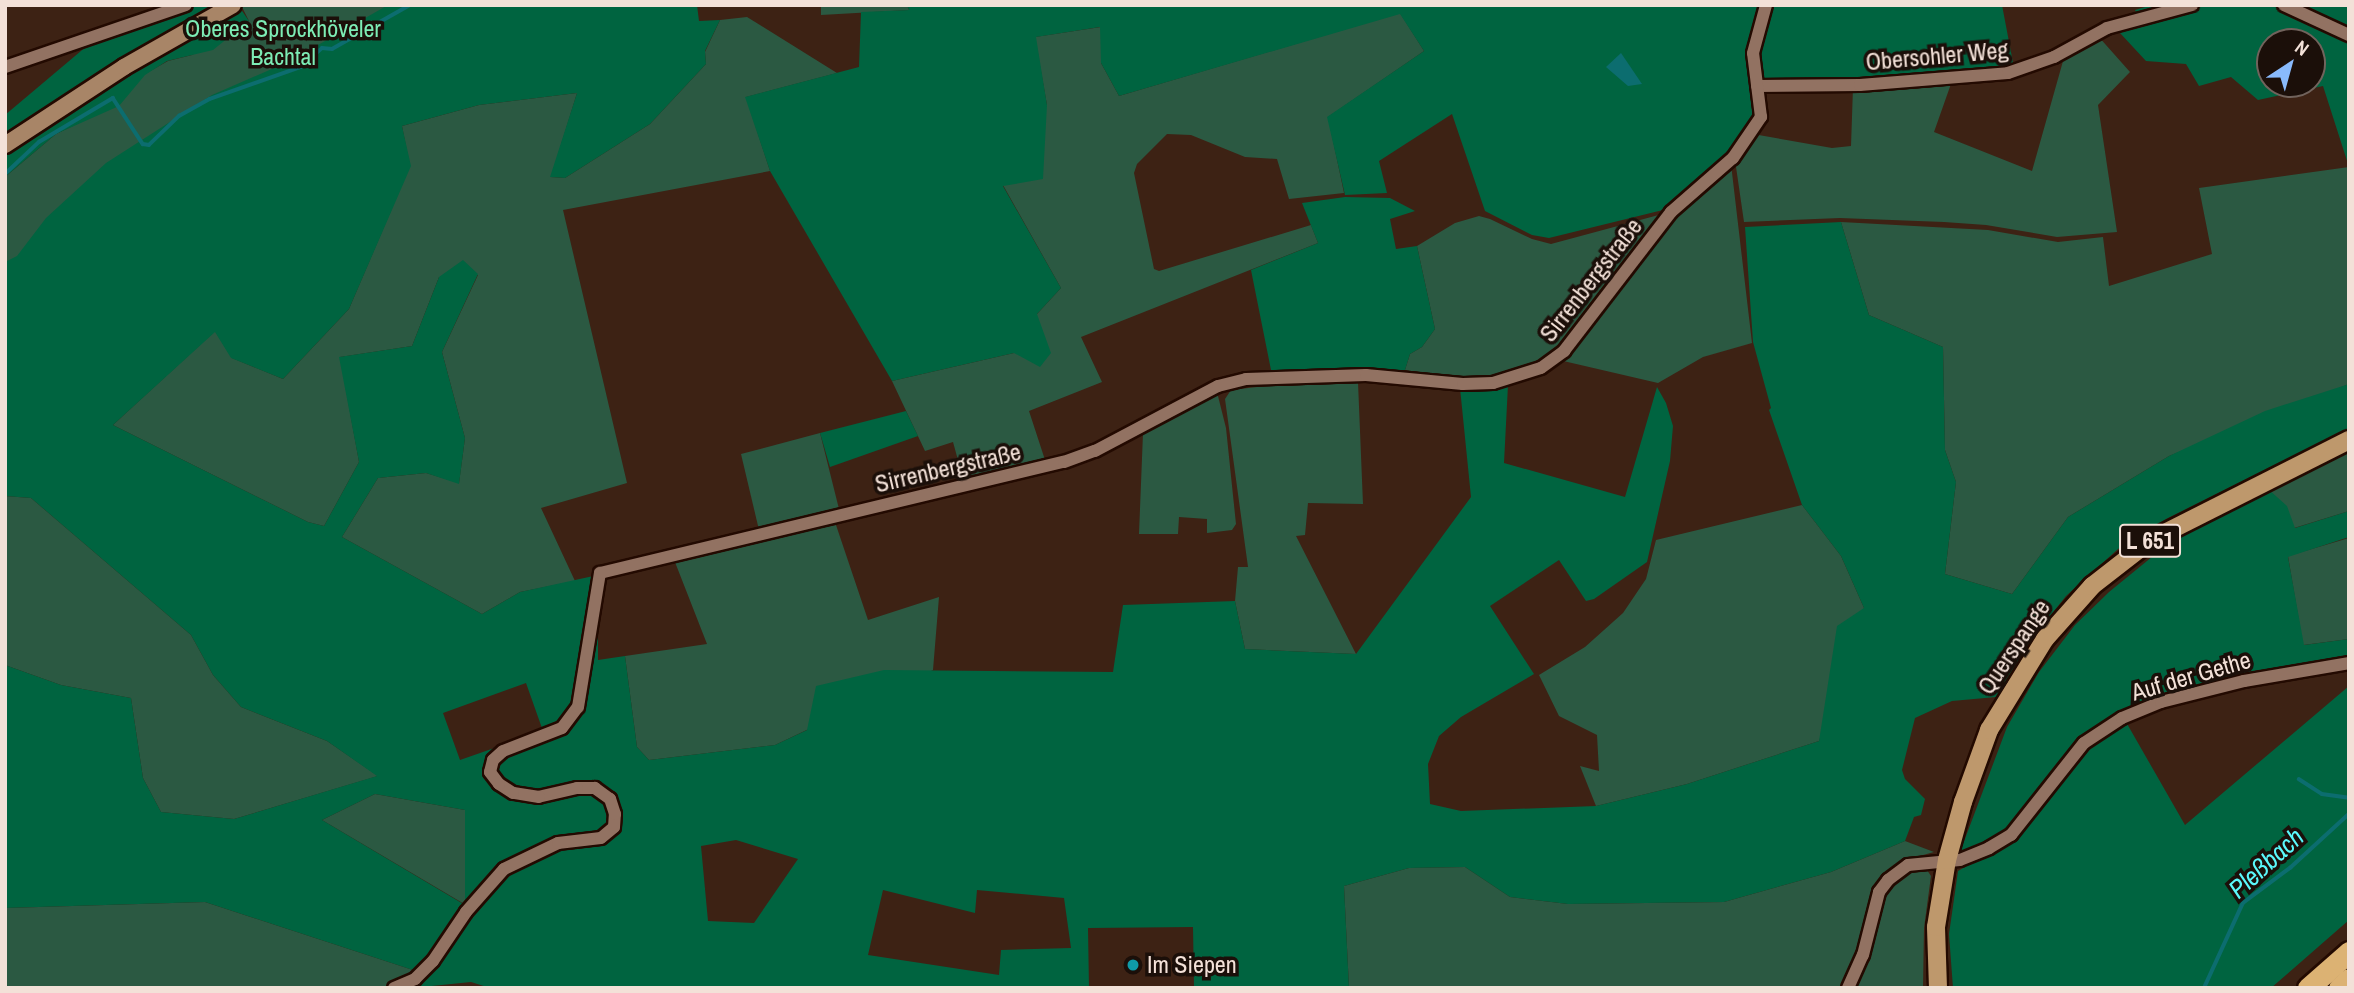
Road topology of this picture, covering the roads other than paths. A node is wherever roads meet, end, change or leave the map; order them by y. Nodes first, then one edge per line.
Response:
1 (186, 5) edge
2 (233, 5) edge
3 (1766, 5) edge
4 (2192, 5) edge
5 (2284, 5) edge
6 (2349, 36) edge
7 (5, 67) edge
8 (1758, 86) junction
9 (5, 145) edge
10 (2349, 440) edge
11 (2349, 663) edge
12 (1947, 860) junction
13 (2349, 952) edge
14 (2349, 979) edge
15 (394, 988) edge
16 (1848, 988) edge
17 (1938, 988) edge
18 (2308, 988) edge
19 (2339, 988) edge

1 - 7 street
2 - 9 main road
3 - 8 street, Sirrenbergstraße
4 - 8 street, Obersohler Weg
5 - 6 street
8 - 15 street, Sirrenbergstraße
10 - 12 main road, Querspange / L 651
11 - 12 street, Auf der Gethe
12 - 16 street, Auf der Gethe
12 - 17 main road, Querspange / L 651
13 - 18 highway
14 - 19 highway

